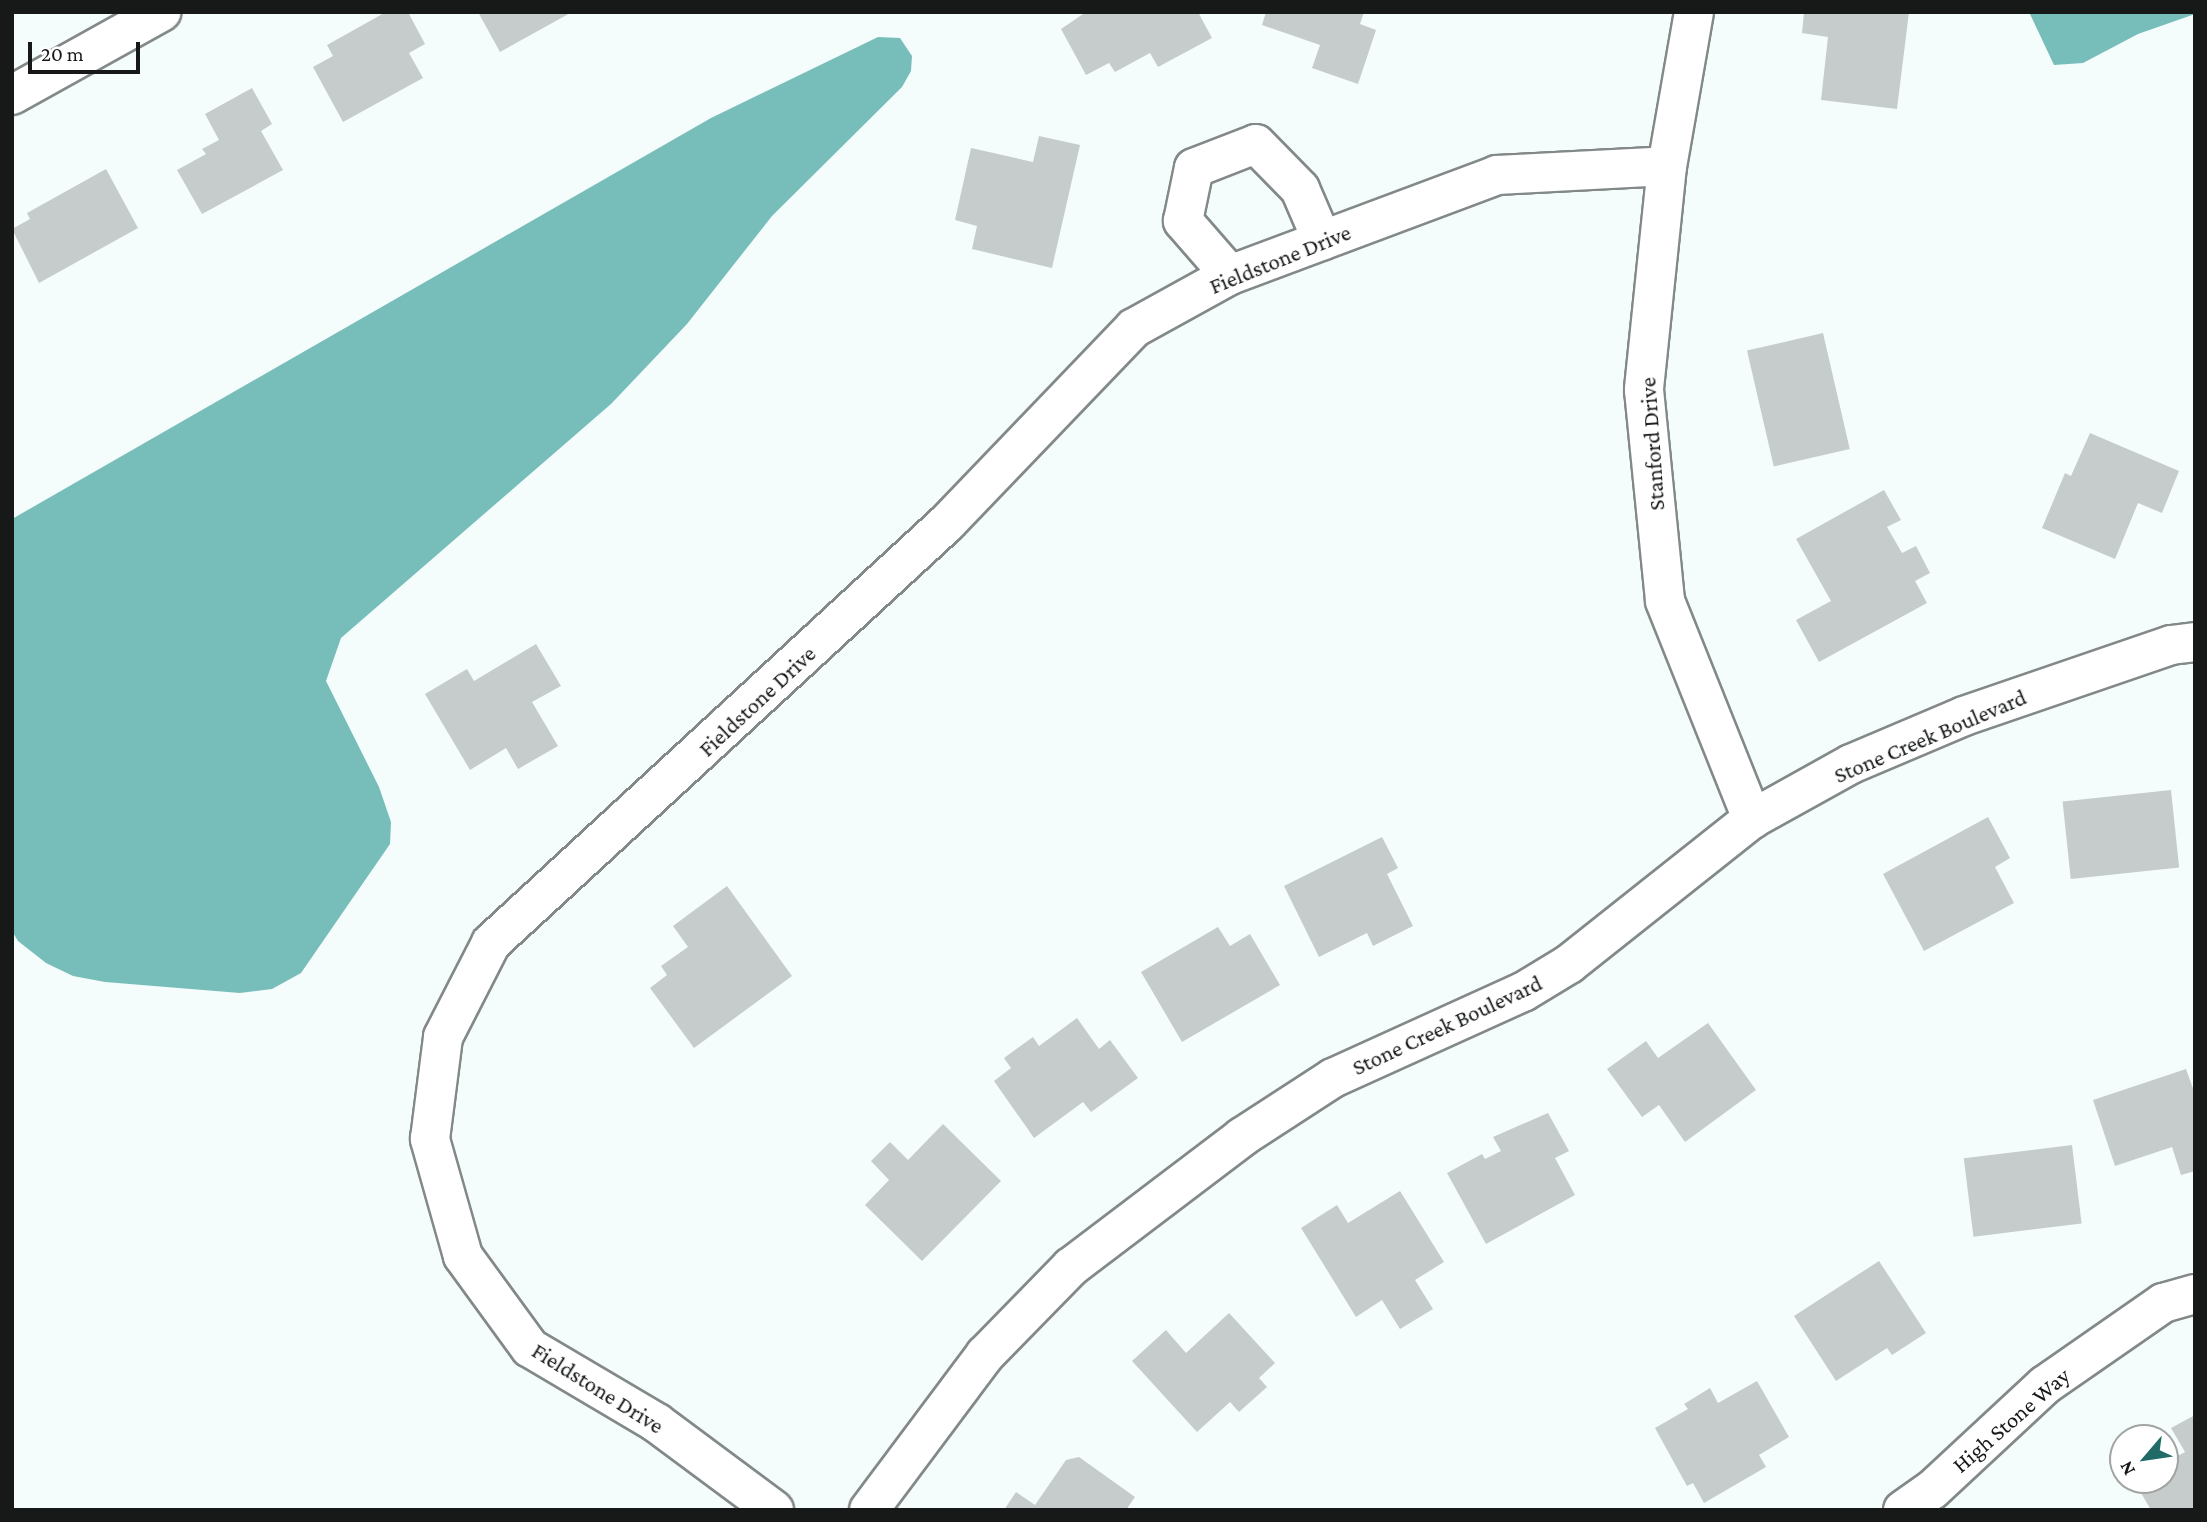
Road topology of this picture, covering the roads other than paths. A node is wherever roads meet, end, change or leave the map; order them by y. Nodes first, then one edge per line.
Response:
1 (161, 12) edge
2 (1694, 12) edge
3 (12, 95) edge
4 (1667, 166) junction
5 (1322, 240) junction
6 (1230, 275) junction
7 (2195, 642) edge
8 (1752, 819) junction
9 (2195, 1294) edge
10 (774, 1510) edge
11 (869, 1510) edge
12 (1903, 1510) edge

1 - 3 street
2 - 4 street, Stanford Drive
4 - 5 street, Fieldstone Drive
4 - 8 street, Stanford Drive
5 - 6 street, Fieldstone Drive
5 - 6 street
6 - 10 street, Fieldstone Drive
7 - 8 street, Stone Creek Boulevard
8 - 11 street, Stone Creek Boulevard
9 - 12 street, High Stone Way

